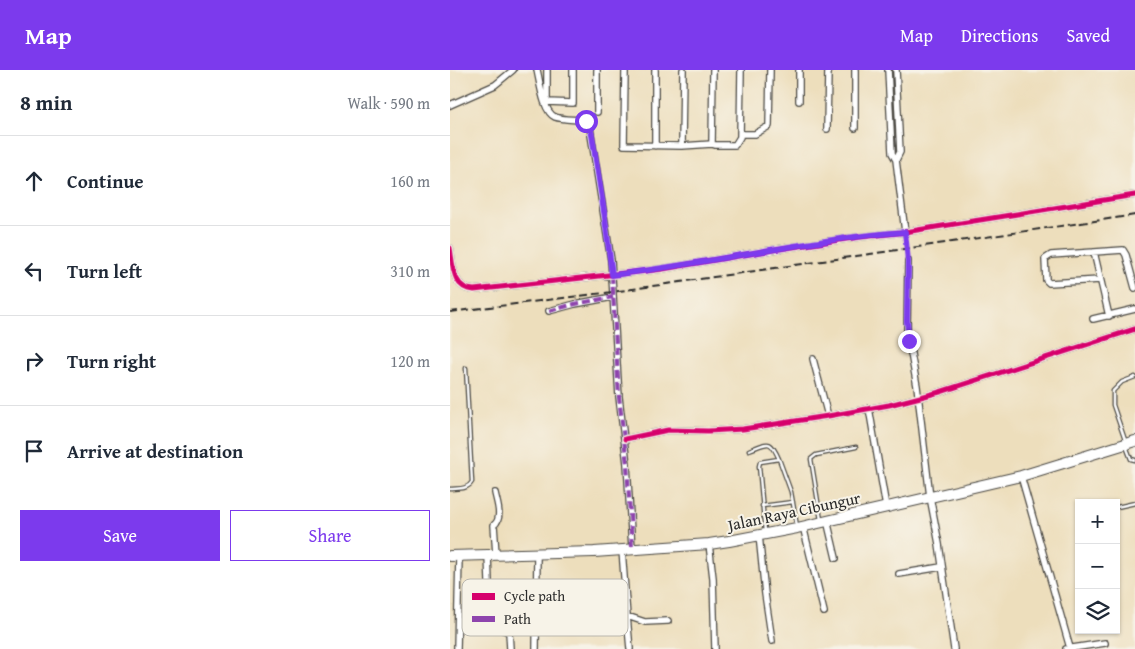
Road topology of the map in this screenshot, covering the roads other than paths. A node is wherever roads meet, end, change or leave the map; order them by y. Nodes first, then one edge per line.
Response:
1 (513, 70) edge
2 (537, 70) edge
3 (547, 70) edge
4 (573, 70) edge
5 (597, 70) edge
6 (625, 70) edge
7 (655, 70) edge
8 (683, 70) edge
9 (713, 70) edge
10 (741, 70) edge
11 (770, 70) edge
12 (799, 70) edge
13 (828, 70) edge
14 (855, 70) edge
15 (888, 70) edge
16 (896, 70) edge
17 (799, 100) dead end
18 (450, 106) edge
19 (597, 112) dead end
20 (855, 128) dead end
21 (827, 129) dead end
22 (740, 134) junction
23 (712, 144) junction
24 (654, 146) junction
25 (682, 146) junction
26 (896, 160) junction
27 (1135, 195) edge
28 (905, 232) junction
29 (450, 248) edge
30 (1094, 252) junction
31 (908, 261) road end
32 (612, 275) junction
33 (1100, 280) junction
34 (1135, 288) edge
35 (613, 297) junction
36 (1135, 309) edge
37 (549, 311) dead end
38 (1109, 316) junction
39 (1093, 319) dead end
40 (1135, 328) edge
41 (813, 359) dead end
42 (466, 368) dead end
43 (1135, 377) edge
44 (919, 397) junction
45 (869, 408) junction
46 (828, 416) junction
47 (625, 439) junction
48 (1131, 443) edge
49 (856, 447) dead end
50 (749, 450) dead end
51 (779, 459) junction
52 (1135, 460) edge
53 (1021, 476) junction
54 (450, 489) edge
55 (495, 493) dead end
56 (930, 497) junction
57 (792, 502) junction
58 (1135, 503) edge
59 (762, 506) junction
60 (1120, 506) edge
61 (886, 507) junction
62 (824, 521) junction
63 (800, 527) junction
64 (762, 535) junction
65 (709, 544) junction
66 (627, 550) junction
67 (537, 553) junction
68 (492, 554) junction
69 (455, 556) edge
70 (836, 558) dead end
71 (941, 567) junction
72 (899, 574) dead end
73 (489, 579) edge
74 (537, 579) edge
75 (627, 579) edge
76 (824, 612) dead end
77 (628, 616) edge
78 (668, 621) dead end
79 (628, 627) edge
80 (511, 636) edge
81 (536, 636) edge
82 (772, 641) dead end
83 (1105, 643) dead end
84 (1070, 648) edge
85 (457, 649) edge
86 (510, 649) edge
87 (536, 649) edge
88 (630, 649) edge
89 (715, 649) edge
90 (954, 649) edge
91 (1066, 649) edge

1 - 18 street
2 - 32 street
3 - 4 street
5 - 19 street
6 - 24 street
7 - 24 street
8 - 25 street
9 - 23 street
10 - 22 street
11 - 22 street
12 - 17 street
13 - 21 street
14 - 20 street
15 - 26 street
16 - 26 street
22 - 23 street
23 - 25 street
24 - 25 street
26 - 28 street
27 - 28 street
28 - 32 street
29 - 32 street
30 - 33 street
30 - 33 street
30 - 34 street
31 - 44 street
32 - 35 street
33 - 38 street
35 - 37 street
35 - 47 street
36 - 38 street
38 - 39 street
40 - 44 street
41 - 46 street
42 - 54 lane
43 - 48 lane
44 - 45 street
44 - 56 street
45 - 46 street
45 - 61 street
46 - 47 street
47 - 66 street
48 - 52 lane
48 - 53 highway, Jalan Raya Cibungur
49 - 62 lane
50 - 51 lane
51 - 57 lane
51 - 59 lane
53 - 56 highway, Jalan Raya Cibungur
53 - 84 street
55 - 68 street
56 - 61 highway, Jalan Raya Cibungur
56 - 71 street
57 - 59 lane
57 - 63 lane
58 - 60 lane
59 - 64 lane
61 - 62 highway, Jalan Raya Cibungur
62 - 63 highway, Jalan Raya Cibungur
62 - 70 street
63 - 64 highway, Jalan Raya Cibungur
63 - 76 street
64 - 65 highway, Jalan Raya Cibungur
64 - 82 street
65 - 66 highway, Jalan Raya Cibungur
65 - 89 street
66 - 67 highway, Jalan Raya Cibungur
66 - 75 street
67 - 68 highway, Jalan Raya Cibungur
67 - 74 street
68 - 69 highway, Jalan Raya Cibungur
68 - 73 street
69 - 85 street
71 - 72 street
71 - 90 street
77 - 78 street
79 - 88 street
80 - 86 street
81 - 87 street
83 - 84 street
84 - 91 street

